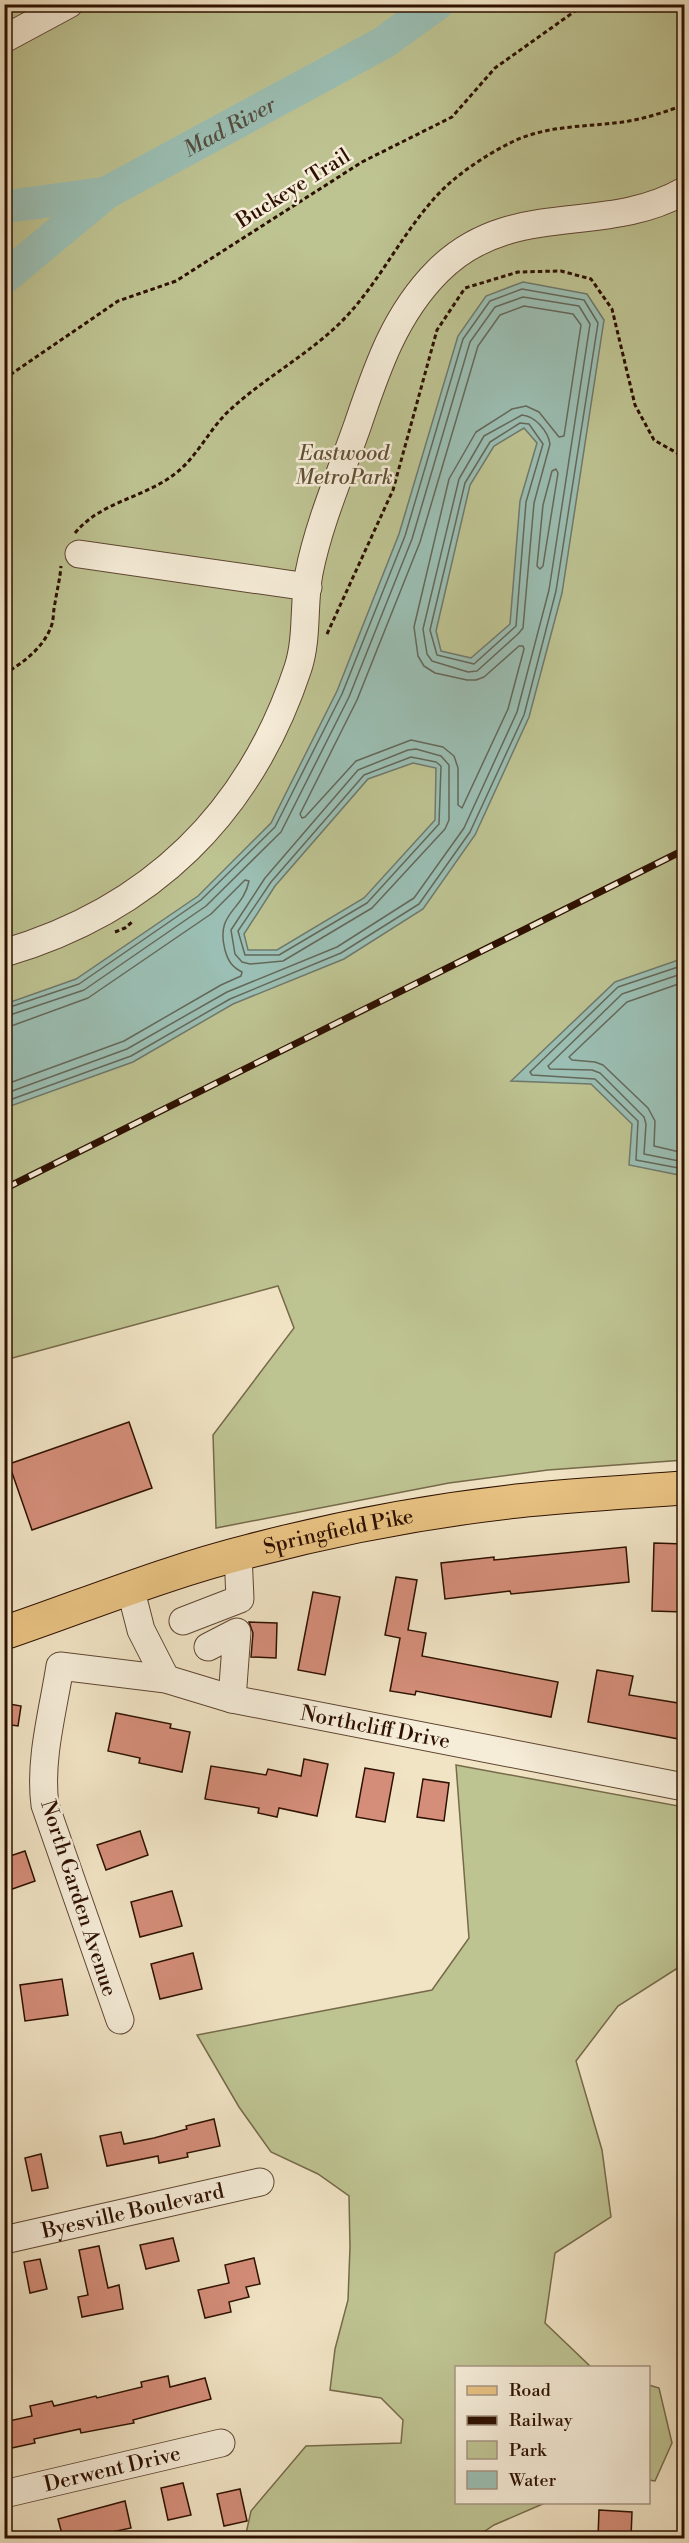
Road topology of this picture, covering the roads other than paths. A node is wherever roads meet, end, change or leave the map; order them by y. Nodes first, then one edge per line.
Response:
1 (69, 4) edge
2 (4, 39) edge
3 (684, 191) edge
4 (70, 551) road end
5 (308, 586) junction
6 (4, 953) edge
7 (684, 1488) edge
8 (238, 1554) junction
9 (130, 1587) junction
10 (240, 1599) junction
11 (183, 1621) dead end
12 (237, 1632) junction
13 (4, 1633) edge
14 (208, 1647) dead end
15 (166, 1679) junction
16 (232, 1699) junction
17 (684, 1787) edge
18 (120, 2020) dead end
19 (260, 2182) dead end
20 (4, 2240) edge
21 (221, 2443) dead end
22 (4, 2494) edge

1 - 2 street
3 - 5 street
4 - 5 street
5 - 6 street
7 - 8 main road, Springfield Pike
8 - 9 main road, Springfield Pike
8 - 10 street
9 - 13 main road, Springfield Pike
9 - 15 street
10 - 11 street
10 - 12 street
12 - 14 street
12 - 16 street
15 - 16 street, Northcliff Drive
15 - 18 street, North Garden Avenue
16 - 17 street, Northcliff Drive
19 - 20 street, Byesville Boulevard
21 - 22 street, Derwent Drive

